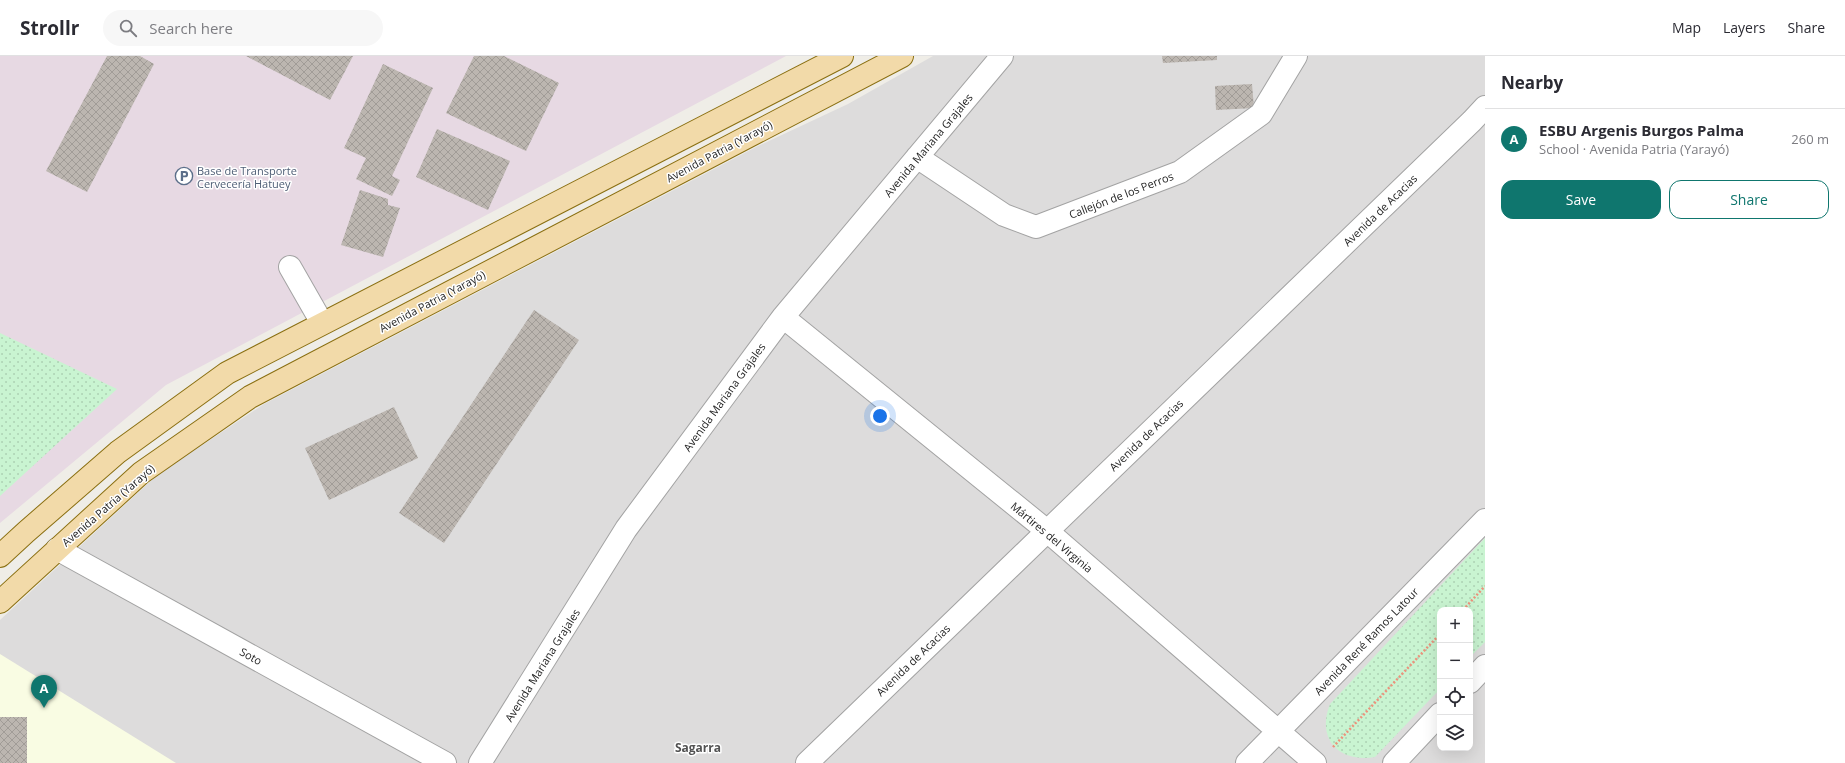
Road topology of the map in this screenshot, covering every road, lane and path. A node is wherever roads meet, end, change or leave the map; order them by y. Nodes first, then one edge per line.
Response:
1 (842, 56) edge
2 (902, 56) edge
3 (984, 56) edge
4 (1002, 56) edge
5 (1296, 56) edge
6 (985, 78) junction
7 (1485, 106) edge
8 (917, 157) junction
9 (290, 267) dead end
10 (783, 317) junction
11 (322, 323) junction
12 (1485, 520) edge
13 (1046, 530) junction
14 (57, 549) junction
15 (0, 556) edge
16 (1485, 586) edge
17 (0, 602) edge
18 (1466, 607) edge
19 (1437, 637) edge
20 (1485, 666) edge
21 (1473, 679) edge
22 (1439, 715) edge
23 (1277, 732) junction
24 (1333, 747) dead end
25 (445, 763) edge
26 (480, 763) edge
27 (807, 763) edge
28 (1247, 763) edge
29 (1315, 763) edge
30 (1394, 763) edge

1 - 11 main road
2 - 14 main road, Avenida Patria (Yarayó)
3 - 6 street
4 - 6 street, Avenida Mariana Grajales
5 - 8 street, Callejón de los Perros
6 - 8 street, Avenida Mariana Grajales
7 - 13 street, Avenida de Acacias
8 - 10 street, Avenida Mariana Grajales
9 - 11 street
10 - 13 street, Mártires del Virginia
10 - 26 street, Avenida Mariana Grajales
11 - 15 main road
12 - 23 street, Avenida René Ramos Latour
13 - 23 street, Mártires del Virginia
13 - 27 street, Avenida de Acacias
14 - 17 main road, Avenida Patria (Yarayó)
14 - 25 street, Soto
16 - 18 path
19 - 24 path
20 - 21 street
22 - 30 street
23 - 28 street, Avenida René Ramos Latour
23 - 29 street, Mártires del Virginia

